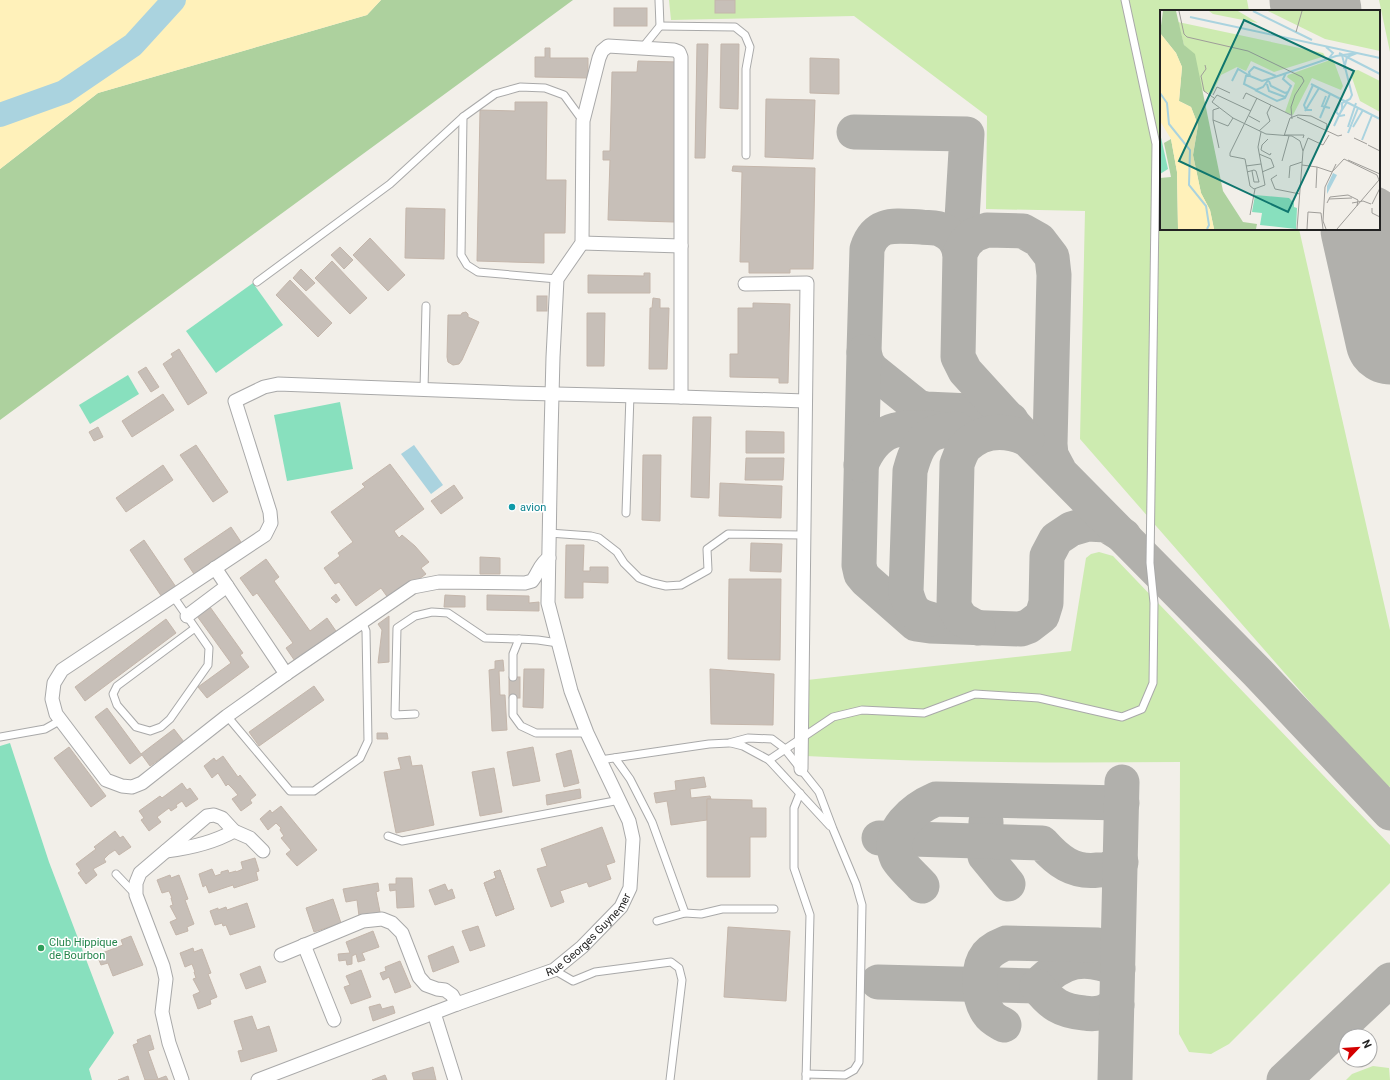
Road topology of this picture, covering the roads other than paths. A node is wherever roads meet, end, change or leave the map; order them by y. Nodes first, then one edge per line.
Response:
1 (659, 0) edge
2 (1125, 0) edge
3 (660, 26) junction
4 (643, 48) junction
5 (463, 117) junction
6 (583, 121) junction
7 (746, 155) dead end
8 (582, 243) junction
9 (681, 246) junction
10 (557, 279) junction
11 (257, 282) dead end
12 (745, 284) dead end
13 (426, 306) dead end
14 (424, 389) junction
15 (552, 394) junction
16 (630, 395) junction
17 (681, 396) junction
18 (805, 401) junction
19 (626, 513) dead end
20 (549, 533) junction
21 (803, 535) junction
22 (549, 558) junction
23 (215, 568) junction
24 (227, 586) junction
25 (173, 596) junction
26 (187, 616) junction
27 (362, 621) junction
28 (196, 628) junction
29 (519, 639) junction
30 (558, 643) junction
31 (286, 674) junction
32 (513, 677) dead end
33 (513, 698) dead end
34 (415, 714) dead end
35 (227, 716) junction
36 (61, 720) junction
37 (587, 733) junction
38 (0, 737) edge
39 (801, 738) junction
40 (729, 743) junction
41 (785, 749) junction
42 (615, 758) junction
43 (600, 760) junction
44 (769, 760) junction
45 (801, 769) junction
46 (800, 793) junction
47 (620, 800) junction
48 (833, 829) junction
49 (234, 831) junction
50 (388, 836) dead end
51 (166, 851) junction
52 (263, 851) dead end
53 (116, 874) dead end
54 (136, 895) junction
55 (774, 910) dead end
56 (685, 912) junction
57 (657, 921) dead end
58 (304, 945) junction
59 (281, 955) dead end
60 (554, 970) junction
61 (457, 1004) junction
62 (434, 1013) junction
63 (334, 1020) dead end
64 (806, 1077) edge
65 (182, 1080) edge
66 (258, 1080) edge
67 (455, 1080) edge
68 (670, 1080) edge

1 - 3 lane
2 - 39 lane
3 - 4 lane
3 - 7 lane
4 - 6 street
4 - 9 street
5 - 6 lane
5 - 10 lane
5 - 11 lane
6 - 8 street
8 - 9 street
8 - 10 street
9 - 17 street
10 - 15 street, Rue Georges Guynemer
12 - 18 street
13 - 14 lane
14 - 15 street
14 - 23 street
15 - 16 street
15 - 20 street, Rue Georges Guynemer
16 - 17 street
16 - 19 lane
17 - 18 street
18 - 21 street
20 - 21 lane
20 - 22 street, Rue Georges Guynemer
21 - 39 street
22 - 27 street
22 - 30 street, Rue Georges Guynemer
23 - 24 street
23 - 25 street
24 - 26 street
24 - 31 street
25 - 26 lane
25 - 36 street
26 - 28 lane
27 - 31 street
27 - 35 lane
28 - 28 lane
29 - 30 lane
29 - 32 lane
29 - 34 lane
30 - 37 street, Rue Georges Guynemer
31 - 35 street
33 - 37 lane
35 - 36 street
36 - 38 lane
37 - 43 street, Rue Georges Guynemer
39 - 41 lane
39 - 45 street
40 - 41 lane
40 - 42 lane
40 - 44 lane
41 - 44 lane
41 - 45 lane
42 - 43 lane
42 - 56 lane
43 - 47 street, Rue Georges Guynemer
44 - 46 lane
45 - 48 lane
46 - 48 lane
46 - 64 lane
47 - 50 lane
47 - 60 street, Rue Georges Guynemer
48 - 64 lane
49 - 51 street
49 - 51 street
49 - 52 street
51 - 54 street
53 - 54 lane
54 - 65 street
55 - 56 lane
56 - 57 lane
58 - 59 street
58 - 61 street
58 - 63 street
60 - 61 street, Rue Georges Guynemer
60 - 68 lane
61 - 62 street, Rue Georges Guynemer
62 - 66 street, Rue Georges Guynemer
62 - 67 street

